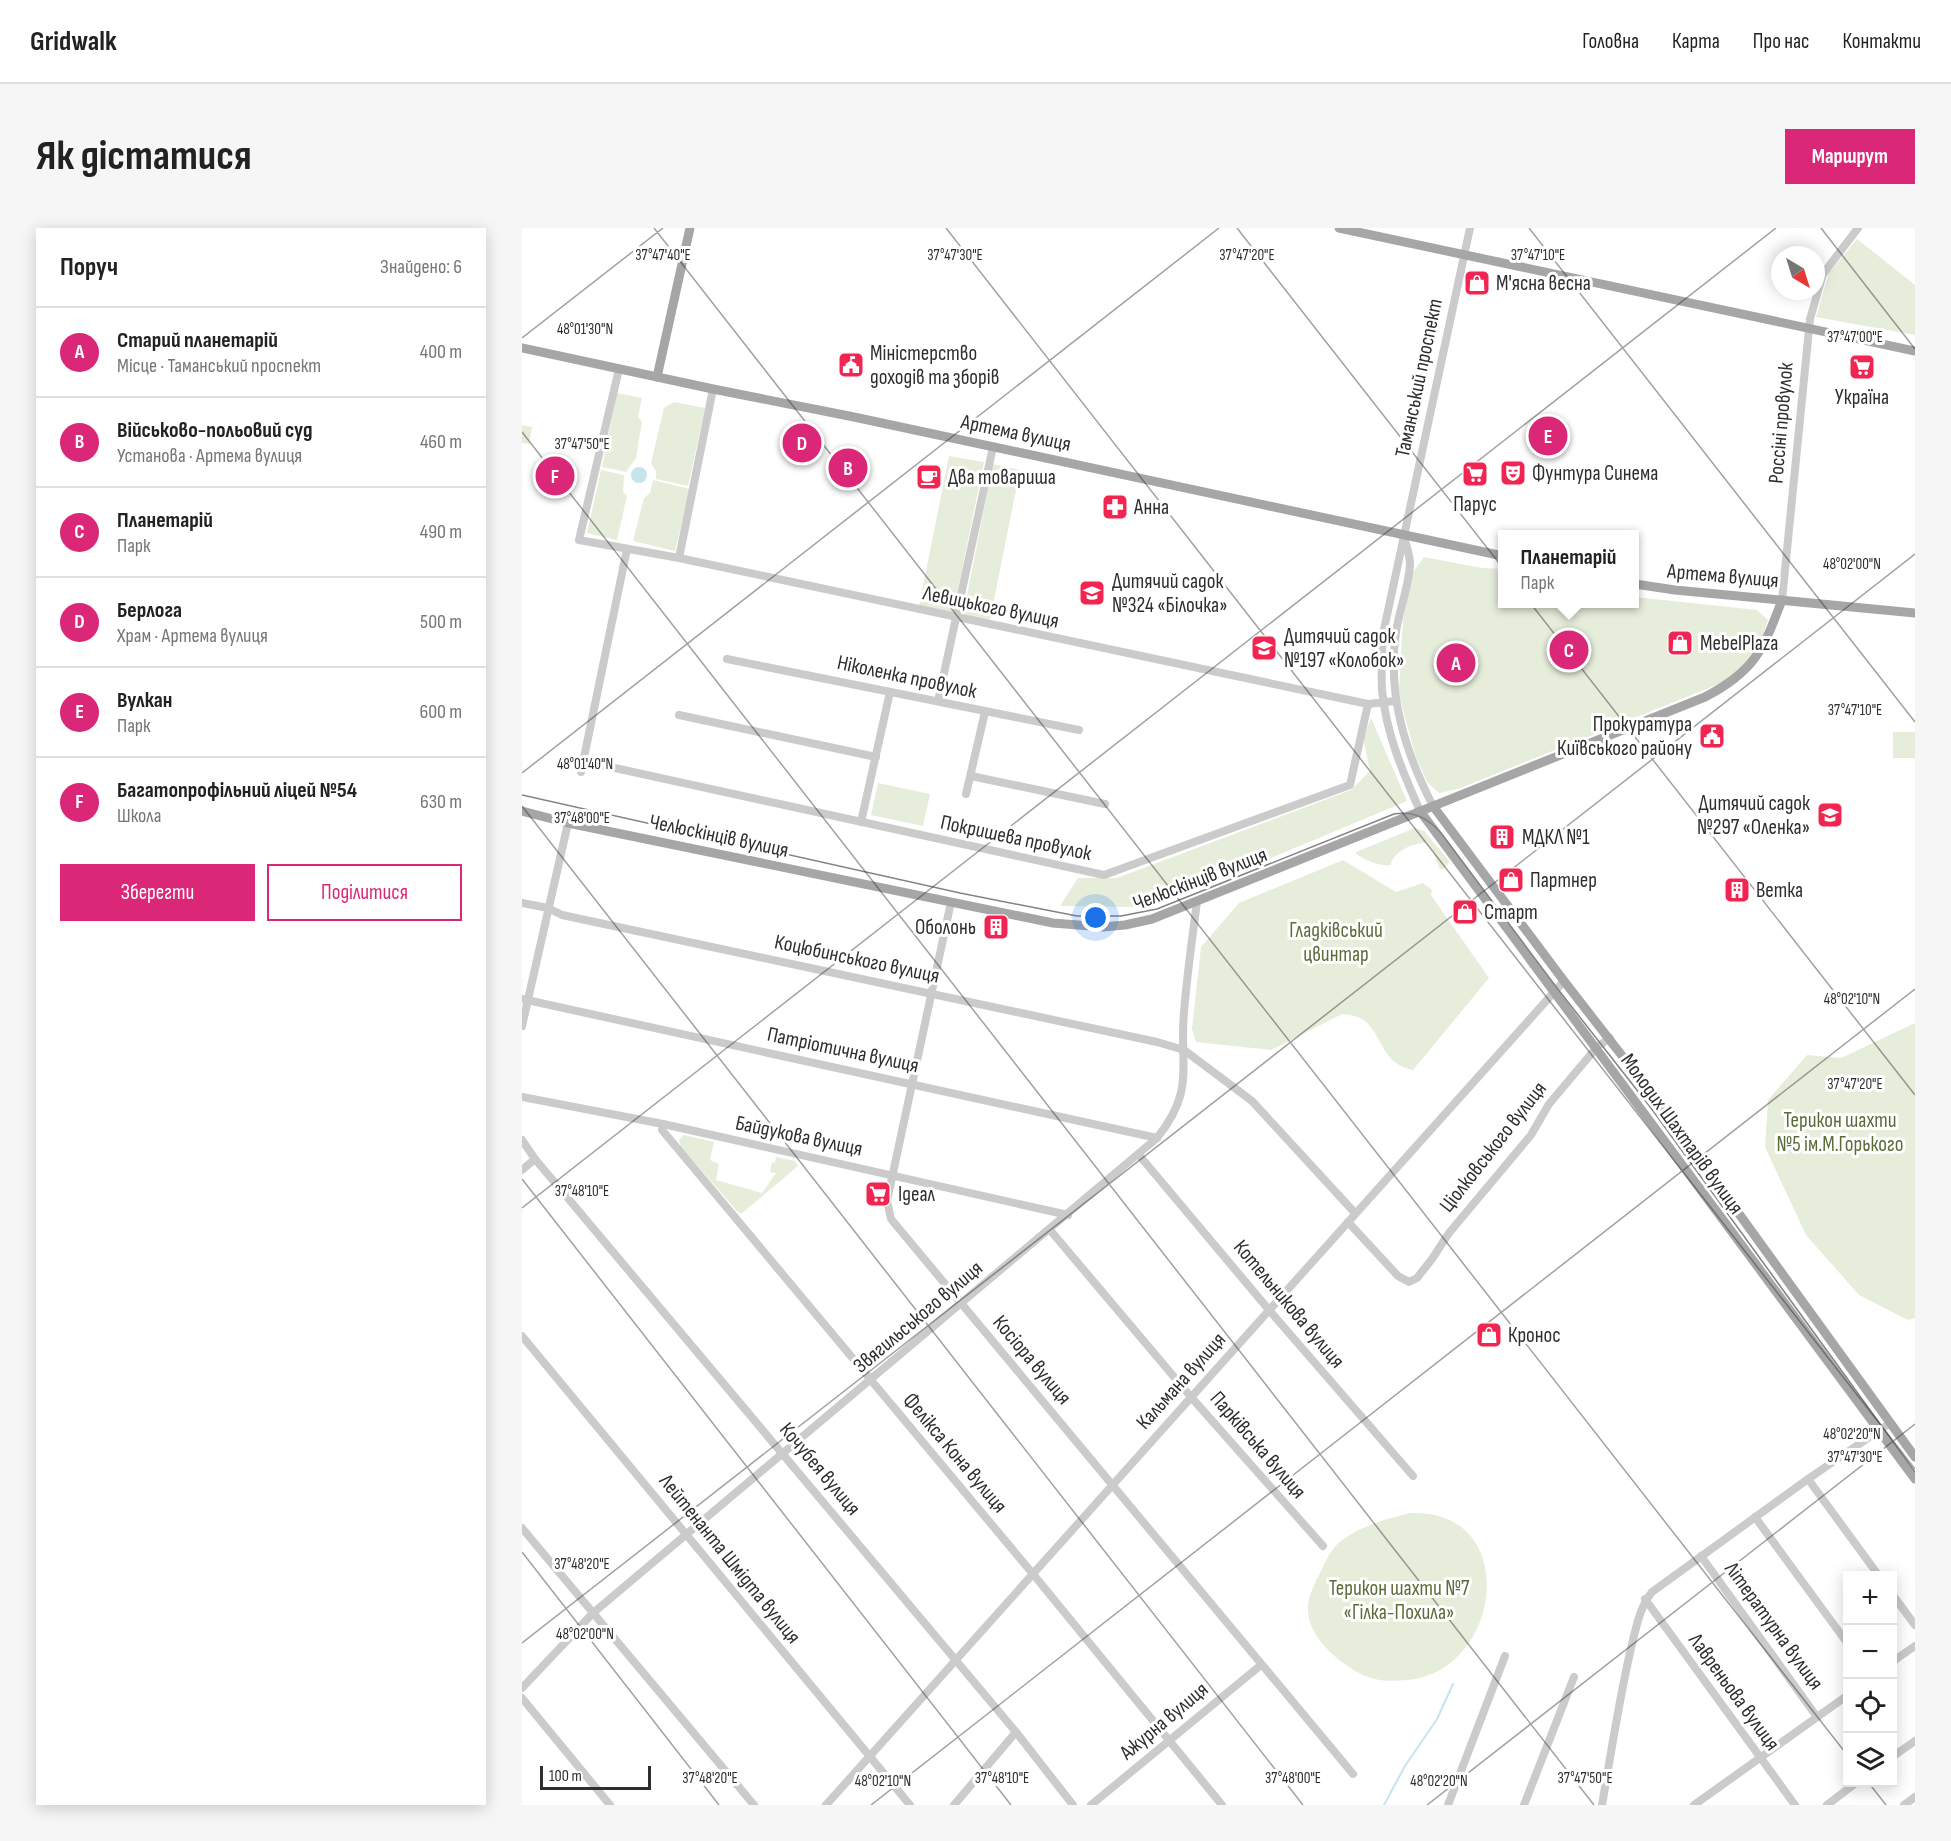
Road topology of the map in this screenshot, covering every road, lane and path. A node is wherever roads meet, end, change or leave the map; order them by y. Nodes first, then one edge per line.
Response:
1 (690, 228) edge
2 (1339, 228) edge
3 (1470, 228) edge
4 (1858, 228) edge
5 (1464, 255) junction
6 (1809, 328) junction
7 (522, 348) edge
8 (1915, 351) edge
9 (619, 369) junction
10 (657, 377) junction
11 (713, 389) junction
12 (993, 447) junction
13 (1404, 536) junction
14 (627, 549) junction
15 (1498, 555) edge
16 (678, 558) junction
17 (1639, 585) edge
18 (1782, 600) junction
19 (1915, 613) edge
20 (956, 618) junction
21 (727, 659) dead end
22 (890, 692) junction
23 (938, 701) junction
24 (1396, 701) junction
25 (1384, 702) junction
26 (1368, 704) junction
27 (985, 712) junction
28 (679, 715) dead end
29 (1079, 730) dead end
30 (876, 757) junction
31 (583, 761) junction
32 (581, 772) dead end
33 (970, 776) junction
34 (966, 794) dead end
35 (1105, 804) dead end
36 (1433, 806) junction
37 (522, 811) edge
38 (1420, 811) junction
39 (861, 822) junction
40 (567, 823) junction
41 (951, 902) junction
42 (1197, 902) junction
43 (522, 903) edge
44 (548, 908) junction
45 (1564, 981) junction
46 (1554, 992) junction
47 (931, 994) junction
48 (525, 999) edge
49 (522, 1026) edge
50 (1610, 1038) junction
51 (1597, 1047) junction
52 (1184, 1050) junction
53 (913, 1084) junction
54 (522, 1097) edge
55 (663, 1124) junction
56 (1156, 1138) junction
57 (522, 1140) edge
58 (1139, 1155) junction
59 (535, 1159) junction
60 (522, 1170) edge
61 (893, 1174) junction
62 (1355, 1214) junction
63 (1068, 1215) junction
64 (1348, 1222) junction
65 (1050, 1230) junction
66 (962, 1304) junction
67 (1269, 1310) junction
68 (522, 1336) edge
69 (871, 1380) junction
70 (1191, 1397) junction
71 (1890, 1423) junction
72 (1879, 1431) junction
73 (784, 1454) junction
74 (1915, 1457) edge
75 (1413, 1476) dead end
76 (1808, 1479) junction
77 (1915, 1479) edge
78 (1112, 1485) junction
79 (1755, 1517) junction
80 (522, 1528) edge
81 (688, 1534) junction
82 (1323, 1546) dead end
83 (1701, 1556) junction
84 (1876, 1571) edge
85 (1033, 1574) junction
86 (1645, 1599) junction
87 (1897, 1600) edge
88 (593, 1613) junction
89 (1915, 1625) edge
90 (1843, 1637) edge
91 (1915, 1646) edge
92 (1505, 1656) dead end
93 (1897, 1659) edge
94 (956, 1660) junction
95 (1261, 1665) junction
96 (1574, 1677) dead end
97 (522, 1688) edge
98 (522, 1698) edge
99 (1843, 1698) edge
100 (1817, 1716) junction
101 (1016, 1732) junction
102 (1170, 1740) junction
103 (1915, 1741) edge
104 (1897, 1754) edge
105 (869, 1757) junction
106 (1760, 1758) junction
107 (1353, 1774) dead end
108 (1850, 1787) edge
109 (1915, 1797) edge
110 (610, 1805) edge
111 (754, 1805) edge
112 (826, 1805) edge
113 (910, 1805) edge
114 (954, 1805) edge
115 (1073, 1805) edge
116 (1090, 1805) edge
117 (1222, 1805) edge
118 (1448, 1805) edge
119 (1524, 1805) edge
120 (1602, 1805) edge
121 (1694, 1805) edge
122 (1795, 1805) edge
123 (1827, 1805) edge
124 (1904, 1805) edge

1 - 10 main road
2 - 5 main road
3 - 5 street, Таманський проспект
4 - 6 street, Россіні провулок
5 - 6 main road
5 - 13 street, Таманський проспект
6 - 8 main road
6 - 18 street, Россіні провулок
7 - 9 main road, Артема вулиця
9 - 10 main road, Артема вулиця
9 - 14 street, Левицького вулиця
10 - 11 main road, Артема вулиця
11 - 12 main road, Артема вулиця
11 - 16 street
12 - 13 main road, Артема вулиця
12 - 20 street
13 - 15 main road, Артема вулиця
13 - 24 street, Таманський проспект
13 - 25 street, Таманський проспект
14 - 16 street, Левицького вулиця
14 - 31 street
16 - 20 street, Левицького вулиця
17 - 18 main road, Артема вулиця
18 - 19 main road, Артема вулиця
18 - 36 main road, Челюскінців вулиця
20 - 23 street
20 - 26 street, Левицького вулиця
21 - 22 street, Ніколенка провулок
22 - 23 street, Ніколенка провулок
22 - 30 street
23 - 27 street, Ніколенка провулок
24 - 25 street, Левицького вулиця
24 - 36 street, Таманський проспект
25 - 26 street, Левицького вулиця
25 - 38 street, Таманський проспект
26 - 39 street, Покришева провулок
27 - 29 street, Ніколенка провулок
27 - 33 street
28 - 30 street
30 - 39 street
31 - 32 street
31 - 39 street, Покришева провулок
33 - 34 street
33 - 35 street
36 - 38 main road, Челюскінців вулиця
36 - 45 main road, Молодих Шахтарів вулиця
37 - 40 main road, Челюскінців вулиця
38 - 42 main road, Челюскінців вулиця
38 - 46 main road, Молодих Шахтарів вулиця
40 - 41 main road, Челюскінців вулиця
40 - 44 street
41 - 42 main road, Челюскінців вулиця
41 - 47 street, Косіора вулиця
42 - 52 street, Звягильського вулиця
43 - 44 street, Коцюбинського вулиця
44 - 47 street, Коцюбинського вулиця
44 - 48 street
45 - 46 street, Кальмана вулиця
45 - 50 main road, Молодих Шахтарів вулиця
46 - 51 main road, Молодих Шахтарів вулиця
46 - 62 street, Кальмана вулиця
47 - 52 street, Коцюбинського вулиця
47 - 53 street, Косіора вулиця
48 - 49 street
48 - 53 street, Патріотична вулиця
50 - 51 street, Ціолковського вулиця
50 - 71 main road, Молодих Шахтарів вулиця
51 - 64 street, Ціолковського вулиця
51 - 72 main road, Молодих Шахтарів вулиця
52 - 56 street, Звягильського вулиця
52 - 62 street
53 - 56 street, Патріотична вулиця
53 - 61 street, Косіора вулиця
54 - 55 street, Байдукова вулиця
55 - 61 street, Байдукова вулиця
55 - 69 street, Фелікса Кона вулиця
56 - 58 street, Звягильського вулиця
57 - 59 street, Кочубея вулиця
58 - 63 street, Звягильського вулиця
58 - 67 street, Котельникова вулиця
59 - 60 street
59 - 73 street, Кочубея вулиця
61 - 63 street, Байдукова вулиця
61 - 66 street, Косіора вулиця
62 - 64 street, Кальмана вулиця
63 - 65 street, Звягильського вулиця
64 - 67 street, Кальмана вулиця
65 - 66 street, Звягильського вулиця
65 - 70 street, Парківська вулиця
66 - 69 street, Звягильського вулиця
66 - 78 street, Косіора вулиця
67 - 70 street, Кальмана вулиця
67 - 75 street, Котельникова вулиця
68 - 81 street, Лейтенанта Шмідта вулиця
69 - 73 street, Звягильського вулиця
69 - 85 street, Фелікса Кона вулиця
70 - 78 street, Кальмана вулиця
70 - 82 street, Парківська вулиця
71 - 72 street
71 - 74 main road, Молодих Шахтарів вулиця
72 - 76 street
72 - 77 main road, Молодих Шахтарів вулиця
73 - 81 street, Звягильського вулиця
73 - 94 street, Кочубея вулиця
76 - 79 street
76 - 84 street
78 - 85 street, Кальмана вулиця
78 - 95 street, Косіора вулиця
79 - 83 street
79 - 90 street
80 - 88 street
81 - 88 street, Звягильського вулиця
81 - 105 street, Лейтенанта Шмідта вулиця
83 - 86 street
83 - 100 street, Літературна вулиця
85 - 94 street, Кальмана вулиця
85 - 102 street, Фелікса Кона вулиця
86 - 106 street, Лавреньова вулиця
86 - 120 street
87 - 89 street
88 - 97 street, Звягильського вулиця
88 - 111 street
91 - 93 street
92 - 118 street
94 - 101 street, Кочубея вулиця
94 - 105 street, Кальмана вулиця
95 - 102 street, Ажурна вулиця
95 - 107 street, Косіора вулиця
96 - 119 street
98 - 110 street
99 - 100 street
100 - 106 street
101 - 114 street
101 - 115 street, Кочубея вулиця
102 - 116 street, Ажурна вулиця
102 - 117 street, Фелікса Кона вулиця
103 - 104 street
105 - 112 street, Кальмана вулиця
105 - 113 street, Лейтенанта Шмідта вулиця
106 - 121 street
106 - 122 street, Лавреньова вулиця
108 - 123 street
109 - 124 street

